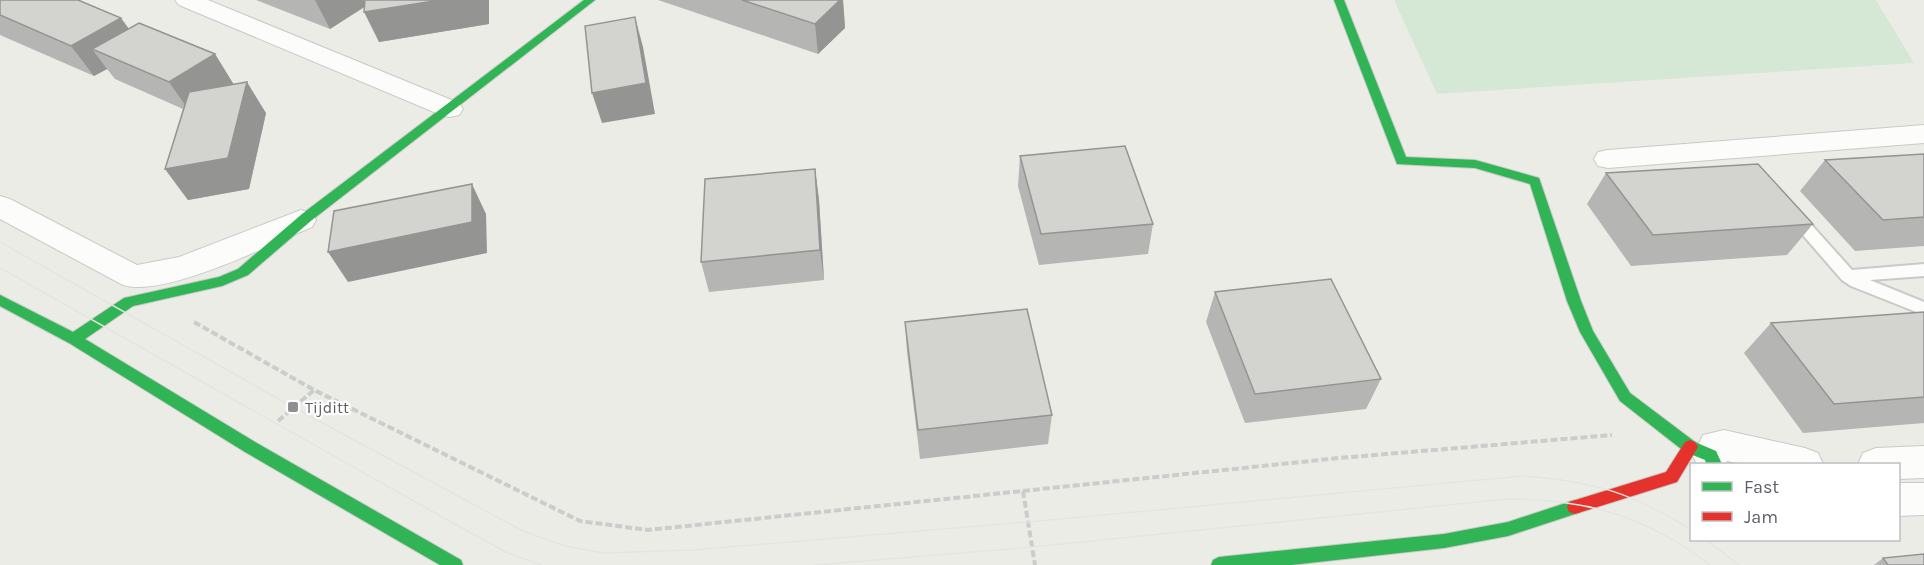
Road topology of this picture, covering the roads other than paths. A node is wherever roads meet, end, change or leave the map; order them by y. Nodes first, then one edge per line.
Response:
1 (188, 0) edge
2 (590, 0) edge
3 (1339, 0) edge
4 (450, 109) junction
5 (1924, 134) edge
6 (1608, 159) dead end
7 (1781, 199) edge
8 (0, 206) edge
9 (307, 217) joint
10 (1924, 270) edge
11 (1848, 276) junction
12 (132, 289) junction
13 (0, 300) edge
14 (1924, 309) edge
15 (74, 339) junction
16 (1705, 456) edge
17 (1924, 462) edge
18 (1797, 463) edge
19 (1900, 464) edge
20 (1690, 465) edge
21 (1924, 499) edge
22 (1900, 500) edge
23 (455, 565) edge
24 (1219, 565) edge

1 - 4 street
2 - 4 street
3 - 16 street
4 - 9 street
5 - 6 street
7 - 11 lane
8 - 12 street
9 - 12 street
10 - 11 lane
11 - 14 lane
12 - 15 street
13 - 15 street
15 - 23 street
16 - 18 street
17 - 19 street
20 - 24 street
21 - 22 street

